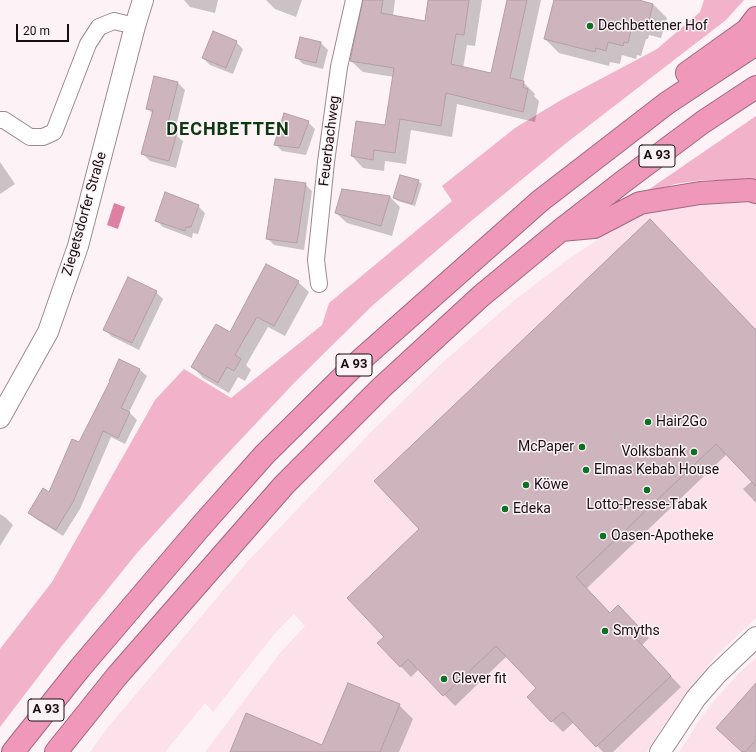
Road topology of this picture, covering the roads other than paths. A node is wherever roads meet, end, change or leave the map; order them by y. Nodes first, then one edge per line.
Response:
1 (143, 0) edge
2 (354, 0) edge
3 (756, 18) edge
4 (135, 26) junction
5 (756, 44) edge
6 (756, 87) edge
7 (667, 103) junction
8 (1, 117) edge
9 (756, 192) edge
10 (561, 230) junction
11 (319, 284) dead end
12 (0, 418) edge
13 (756, 637) edge
14 (13, 752) edge
15 (56, 752) edge
16 (660, 752) edge

1 - 4 street, Ziegetsdorfer Straße
2 - 11 street, Feuerbachweg
3 - 7 highway
4 - 8 street
4 - 12 street, Ziegetsdorfer Straße
5 - 7 highway, A 93
6 - 10 highway, A 93
7 - 14 highway, A 93
9 - 10 highway
10 - 15 highway, A 93
13 - 16 street

